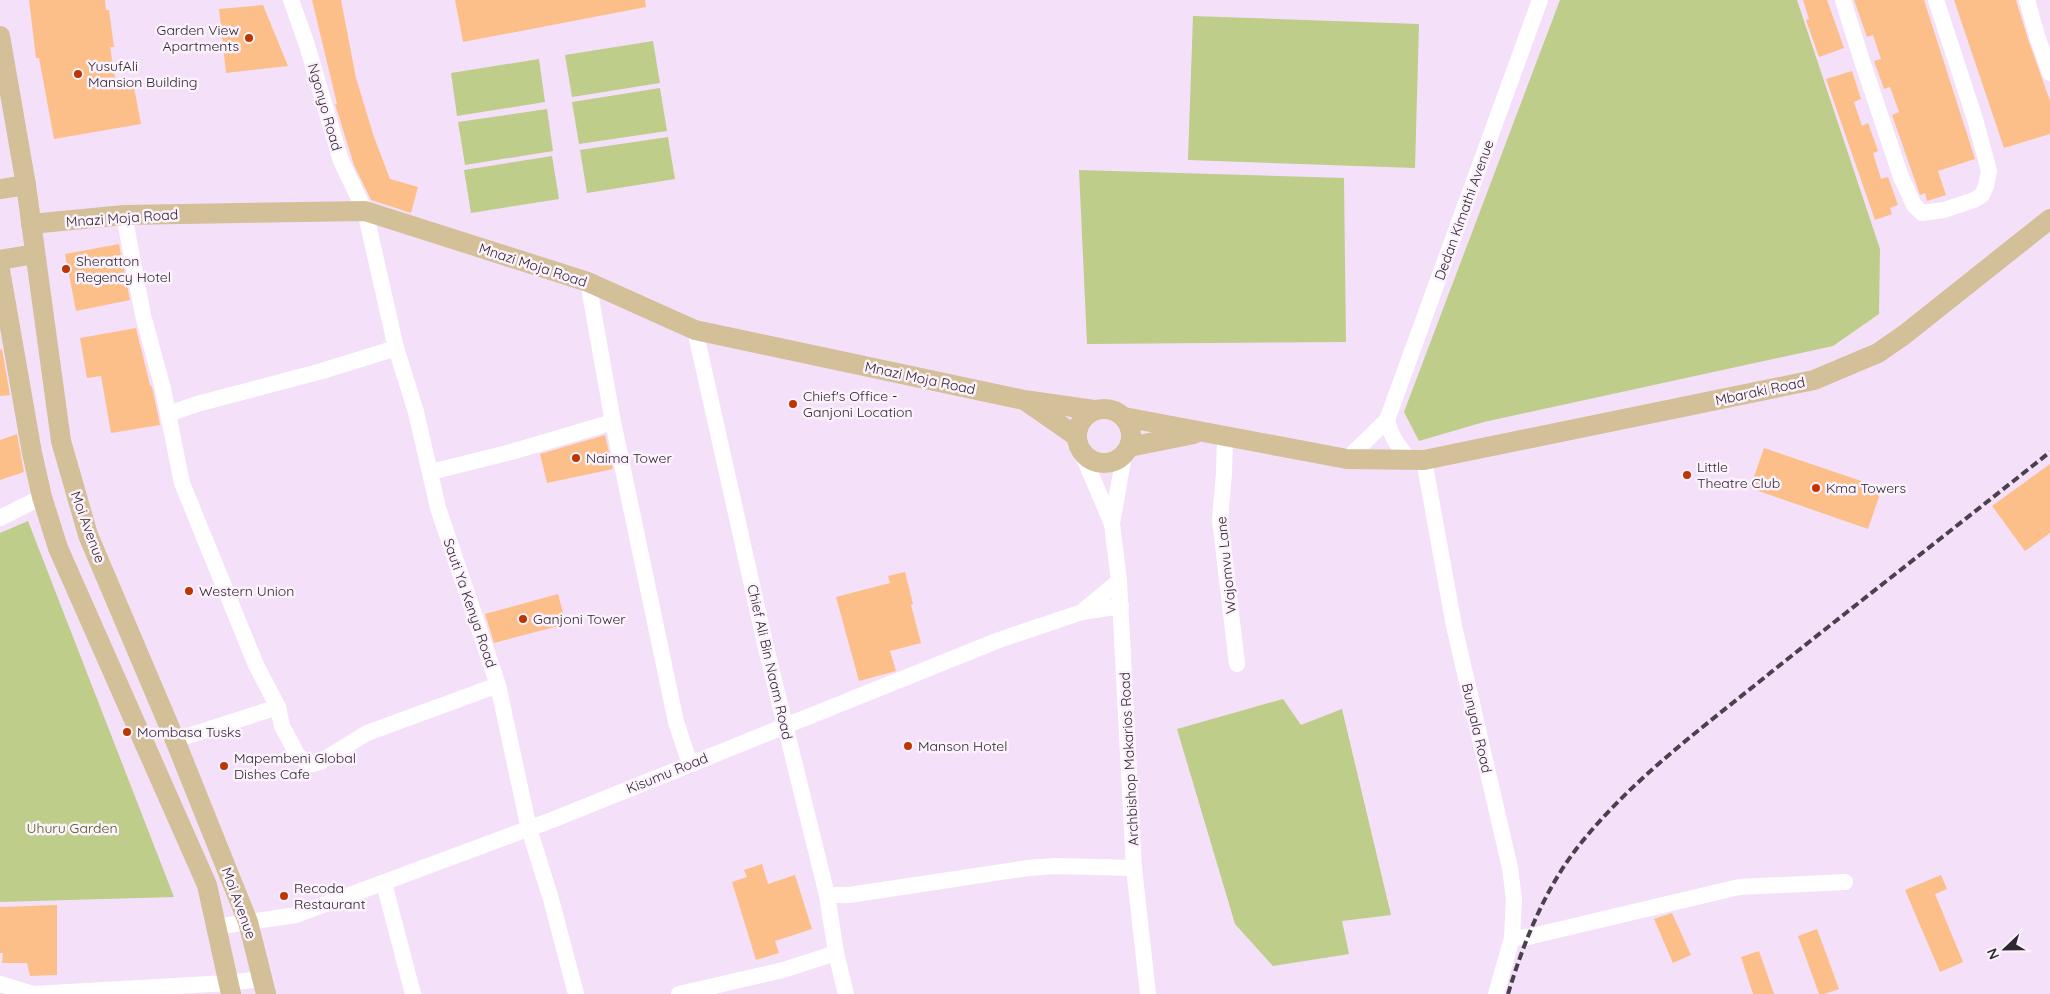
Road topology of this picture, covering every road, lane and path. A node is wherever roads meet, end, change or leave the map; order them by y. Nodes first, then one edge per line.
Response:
1 (291, 0) edge
2 (1540, 0) edge
3 (1843, 0) edge
4 (1936, 0) edge
5 (2027, 0) edge
6 (0, 36) edge
7 (2050, 73) edge
8 (26, 185) junction
9 (0, 189) edge
10 (365, 211) junction
11 (124, 215) junction
12 (2050, 219) edge
13 (31, 224) junction
14 (35, 254) junction
15 (0, 260) edge
16 (0, 270) edge
17 (588, 282) junction
18 (695, 330) junction
19 (396, 348) junction
20 (1024, 400) junction
21 (1094, 410) junction
22 (168, 414) junction
23 (1124, 417) junction
24 (1388, 420) junction
25 (613, 422) junction
26 (1203, 432) junction
27 (1225, 436) junction
28 (1079, 443) junction
29 (1126, 451) junction
30 (1347, 459) junction
31 (1417, 460) junction
32 (431, 472) junction
33 (42, 497) junction
34 (0, 518) edge
35 (1112, 524) junction
36 (1119, 581) junction
37 (1121, 606) junction
38 (1082, 612) junction
39 (1237, 664) dead end
40 (498, 685) junction
41 (278, 707) junction
42 (786, 727) junction
43 (175, 740) junction
44 (690, 764) junction
45 (529, 829) junction
46 (1134, 868) junction
47 (1845, 882) dead end
48 (384, 883) junction
49 (827, 895) junction
50 (248, 922) junction
51 (215, 926) junction
52 (1512, 938) junction
53 (836, 953) junction
54 (0, 984) edge
55 (263, 986) edge
56 (229, 989) edge
57 (413, 994) edge
58 (576, 994) edge
59 (679, 994) edge
60 (846, 994) edge
61 (1148, 994) edge
62 (1496, 994) edge

1 - 10 street, Ngonyo Road
2 - 24 street, Dedan Kimathi Avenue
3 - 4 street
5 - 7 street
6 - 8 main road, Moi Avenue
8 - 9 main road
8 - 13 main road, Moi Avenue
10 - 11 main road, Mnazi Moja Road
10 - 17 main road, Mnazi Moja Road
10 - 19 street, Sauti Ya Kenya Road
11 - 13 main road, Mnazi Moja Road
11 - 22 street
12 - 31 main road, Mbaraki Road
13 - 14 main road, Moi Avenue
14 - 15 main road
14 - 43 main road, Moi Avenue
16 - 33 main road, Moi Avenue
17 - 18 main road, Mnazi Moja Road
17 - 25 street
18 - 20 main road, Mnazi Moja Road
18 - 42 street, Chief Ali Bin Naam Road
19 - 22 street
19 - 32 street, Sauti Ya Kenya Road
20 - 21 main road, Mnazi Moja Road
20 - 28 main road
21 - 23 main road
21 - 28 main road
22 - 41 street
23 - 26 main road
23 - 29 main road
24 - 30 street, Dedan Kimathi Avenue
24 - 31 street
25 - 32 street
25 - 44 street
26 - 27 main road
26 - 29 main road
27 - 30 main road
27 - 39 street, Wajomvu Lane
28 - 29 main road
28 - 35 street
29 - 35 street
30 - 31 main road
31 - 52 street, Bunyala Road
32 - 40 street, Sauti Ya Kenya Road
33 - 34 street
33 - 51 main road, Moi Avenue
35 - 36 street, Archbishop Makarios Road
36 - 37 street, Archbishop Makarios Road
36 - 38 street, Kisumu Road
37 - 38 street, Kisumu Road
37 - 46 street, Archbishop Makarios Road
38 - 42 street, Kisumu Road
40 - 41 street
40 - 45 street, Sauti Ya Kenya Road
41 - 43 street
42 - 44 street, Kisumu Road
42 - 49 street, Chief Ali Bin Naam Road
43 - 50 main road, Moi Avenue
44 - 45 street, Kisumu Road
45 - 48 street, Kisumu Road
45 - 58 street, Sauti Ya Kenya Road
46 - 49 street
46 - 61 street, Archbishop Makarios Road
47 - 52 street
48 - 50 street, Kisumu Road
48 - 57 street
49 - 53 street, Chief Ali Bin Naam Road
50 - 51 street, Kisumu Road
50 - 55 main road, Moi Avenue
51 - 56 main road, Moi Avenue
52 - 62 street, Bunyala Road
53 - 59 street
53 - 60 street, Chief Ali Bin Naam Road
54 - 56 street
55 - 56 street

